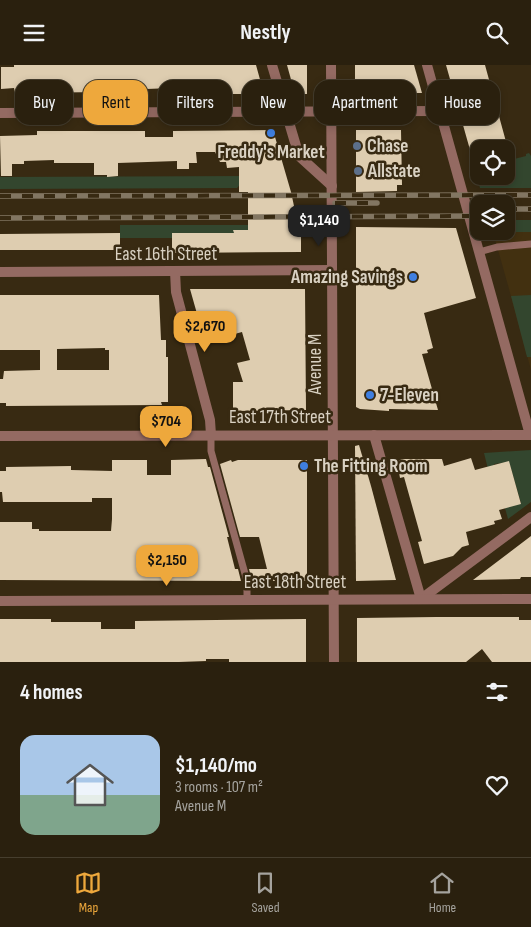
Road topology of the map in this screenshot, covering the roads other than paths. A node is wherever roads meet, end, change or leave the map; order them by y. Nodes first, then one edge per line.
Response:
1 (272, 65) edge
2 (331, 65) edge
3 (428, 65) edge
4 (276, 80) edge
5 (331, 80) edge
6 (432, 80) edge
7 (242, 112) edge
8 (0, 113) edge
9 (289, 125) edge
10 (331, 125) edge
11 (444, 125) edge
12 (332, 186) junction
13 (531, 244) edge
14 (479, 252) junction
15 (332, 270) junction
16 (175, 271) junction
17 (0, 272) edge
18 (211, 435) junction
19 (333, 435) junction
20 (374, 435) junction
21 (531, 435) edge
22 (0, 436) edge
23 (531, 517) edge
24 (247, 599) junction
25 (334, 599) junction
26 (421, 599) junction
27 (531, 599) edge
28 (0, 601) edge
29 (334, 662) edge

1 - 4 street
2 - 5 street, Avenue M
3 - 6 street
7 - 8 street
9 - 12 street
10 - 12 street, Avenue M
11 - 14 street
12 - 15 street, Avenue M
13 - 14 lane
14 - 21 street
15 - 16 street, East 16th Street
15 - 19 street, Avenue M
16 - 17 street, East 16th Street
16 - 18 street
18 - 19 street, East 17th Street
18 - 22 street, East 17th Street
18 - 24 lane
19 - 20 street, East 17th Street
19 - 25 street, Avenue M
20 - 21 street, East 17th Street
20 - 26 street
23 - 26 street
24 - 25 street, East 18th Street
24 - 28 street, East 18th Street
25 - 26 street, East 18th Street
25 - 29 street, Avenue M
26 - 27 street, East 18th Street

